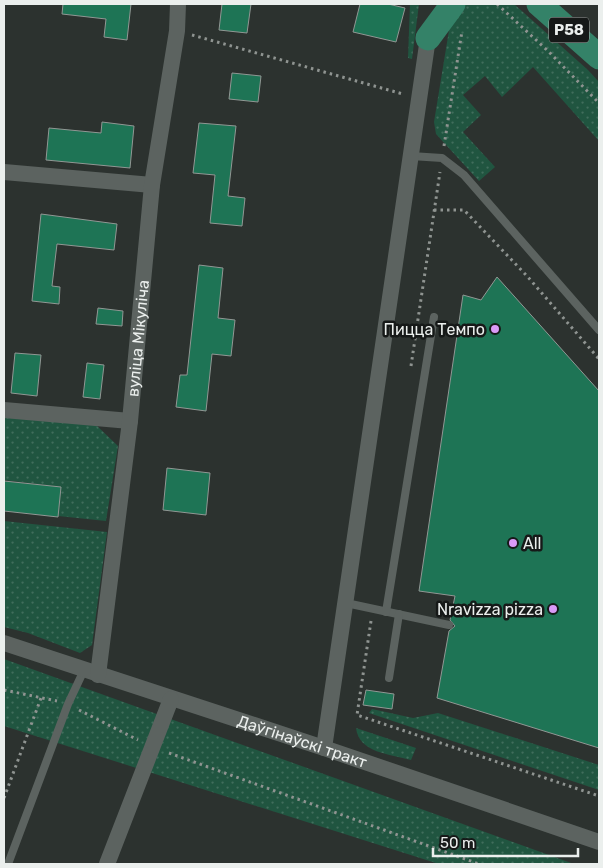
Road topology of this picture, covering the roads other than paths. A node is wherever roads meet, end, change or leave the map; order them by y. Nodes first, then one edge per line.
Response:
1 (178, 4) edge
2 (433, 4) edge
3 (539, 4) edge
4 (458, 14) edge
5 (428, 38) junction
6 (599, 57) edge
7 (411, 156) junction
8 (4, 172) edge
9 (152, 184) junction
10 (434, 317) dead end
11 (599, 330) edge
12 (4, 410) edge
13 (130, 421) junction
14 (346, 603) junction
15 (386, 612) junction
16 (399, 614) junction
17 (450, 625) dead end
18 (4, 643) edge
19 (91, 673) junction
20 (390, 678) dead end
21 (171, 699) junction
22 (324, 748) junction
23 (599, 842) edge
24 (8, 864) edge
25 (106, 864) edge

1 - 9 street, вуліца Мікуліча
2 - 5 main road
3 - 6 main road, Р58
4 - 5 main road
5 - 7 street
7 - 11 lane
7 - 14 street
8 - 9 street
9 - 13 street, вуліца Мікуліча
10 - 15 lane
12 - 13 street
13 - 19 street, вуліца Мікуліча
14 - 15 lane
14 - 22 street
15 - 16 lane
16 - 17 lane
16 - 20 lane
18 - 19 street, Даўгінаўскі тракт
19 - 21 street, Даўгінаўскі тракт
19 - 24 lane
21 - 22 street, Даўгінаўскі тракт
21 - 25 street
22 - 23 street, Даўгінаўскі тракт

